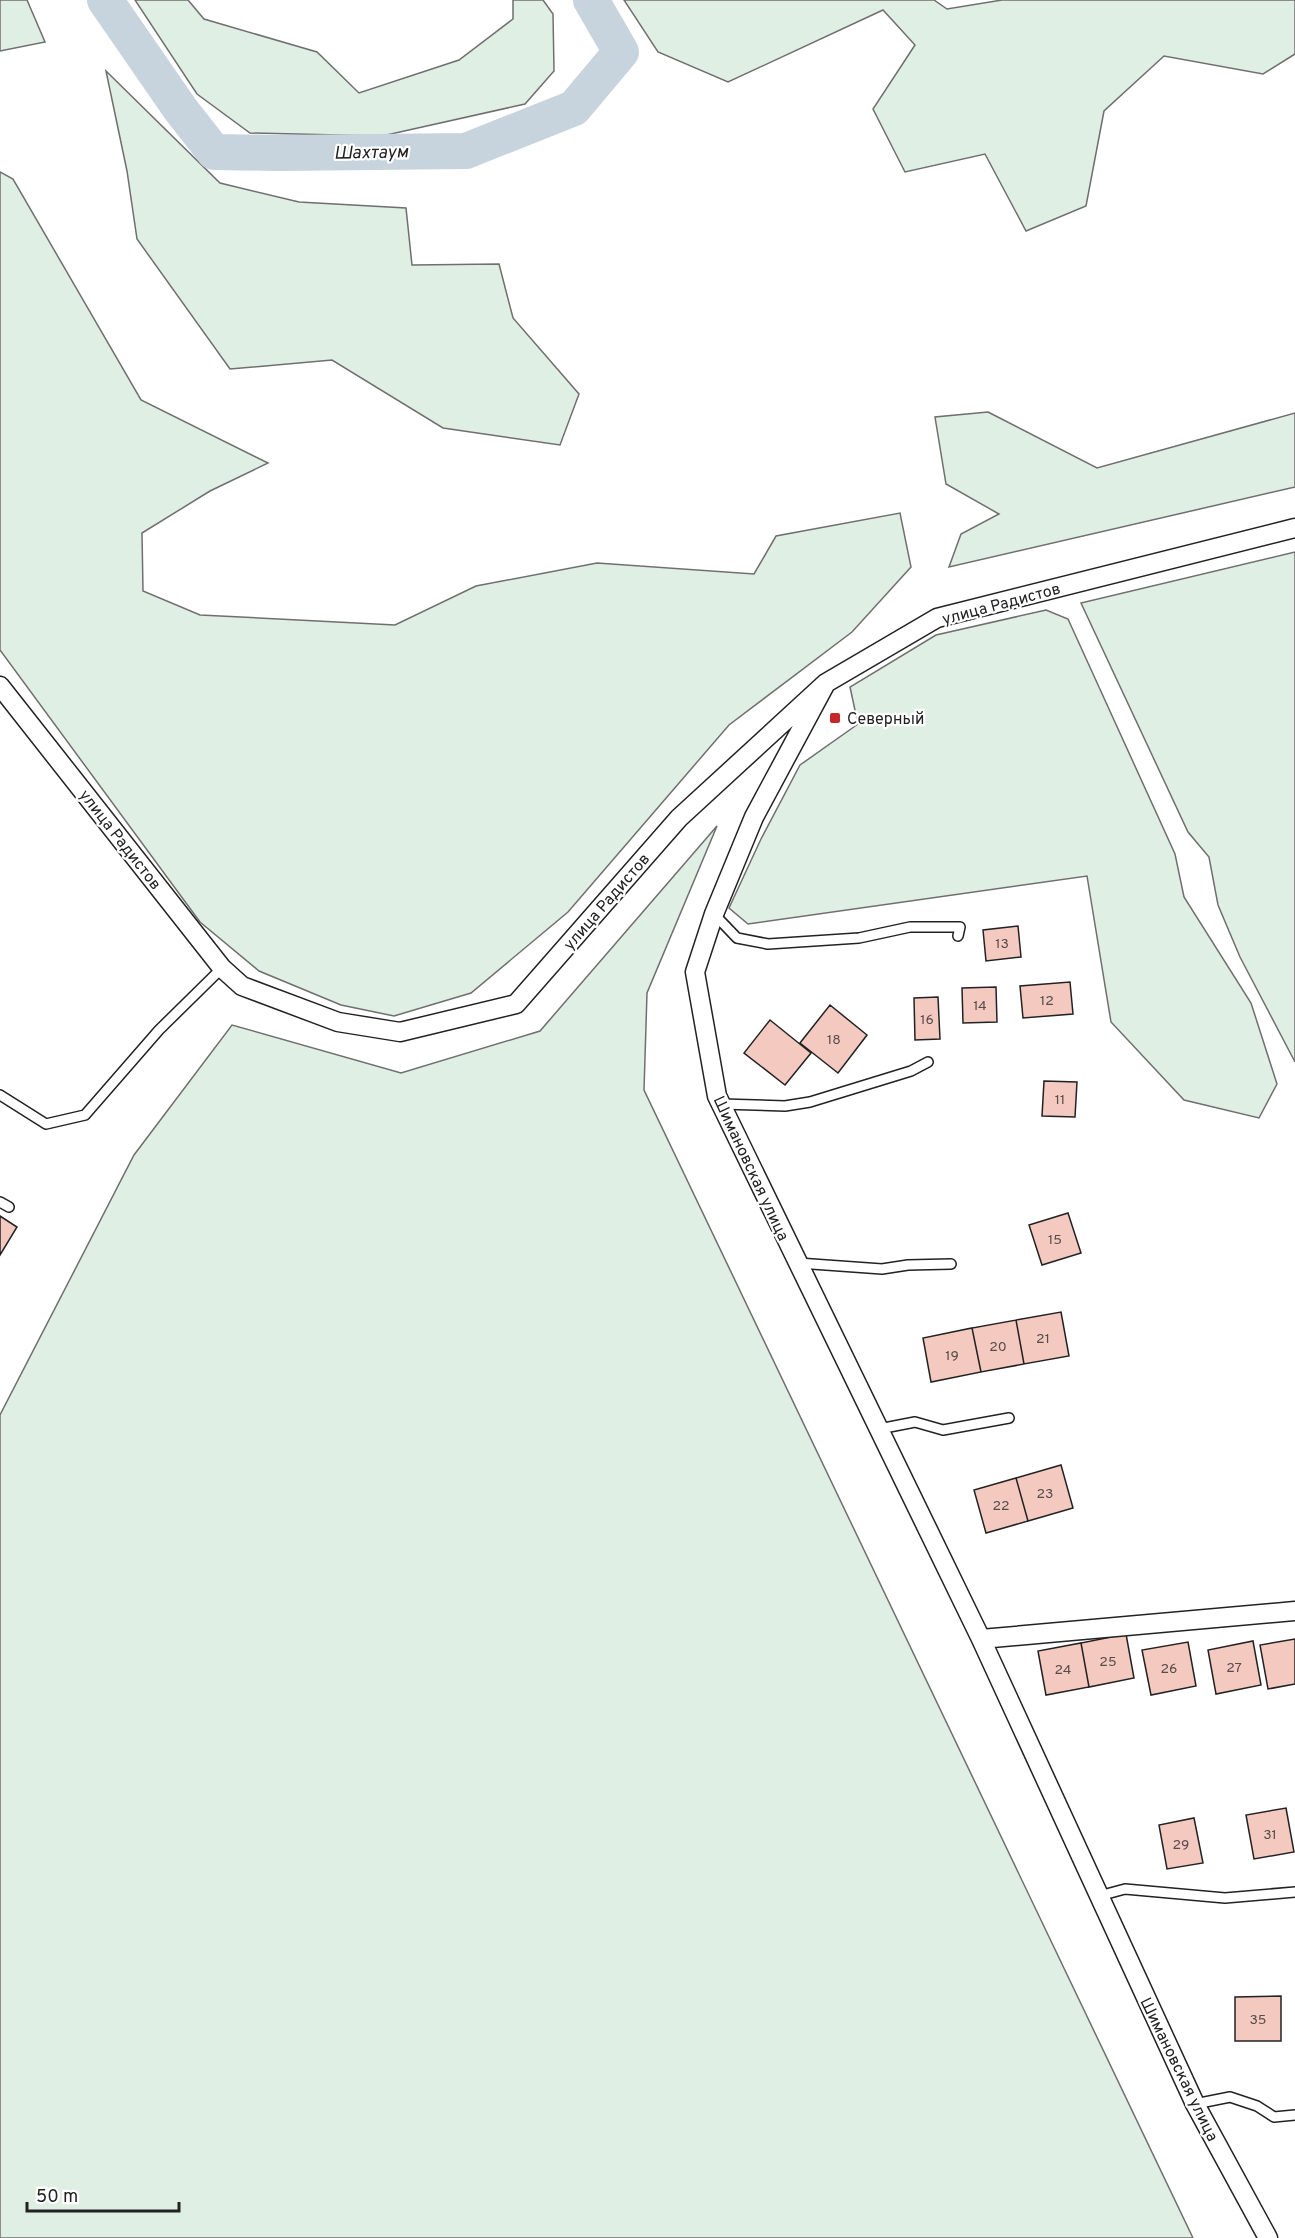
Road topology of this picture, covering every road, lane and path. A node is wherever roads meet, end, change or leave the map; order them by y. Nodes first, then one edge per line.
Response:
1 (1295, 528) edge
2 (826, 683) junction
3 (0, 686) edge
4 (714, 914) junction
5 (958, 936) dead end
6 (222, 968) junction
7 (928, 1062) dead end
8 (0, 1095) edge
9 (721, 1104) junction
10 (0, 1202) edge
11 (9, 1208) dead end
12 (798, 1263) junction
13 (951, 1264) dead end
14 (1009, 1418) dead end
15 (879, 1429) junction
16 (1295, 1611) edge
17 (981, 1639) junction
18 (1295, 1892) edge
19 (1099, 1896) junction
20 (1195, 2104) junction
21 (1295, 2115) edge
22 (1268, 2238) edge

1 - 2 street, улица Радистов
2 - 4 street, Шимановская улица
2 - 6 street, улица Радистов
3 - 6 street, улица Радистов
4 - 5 lane
4 - 9 street, Шимановская улица
6 - 8 lane
7 - 9 lane
9 - 12 street, Шимановская улица
10 - 11 lane
12 - 13 lane
12 - 15 street, Шимановская улица
14 - 15 lane
15 - 17 street, Шимановская улица
16 - 17 street
17 - 19 street, Шимановская улица
18 - 19 lane
19 - 20 street, Шимановская улица
20 - 21 lane
20 - 22 street, Шимановская улица

